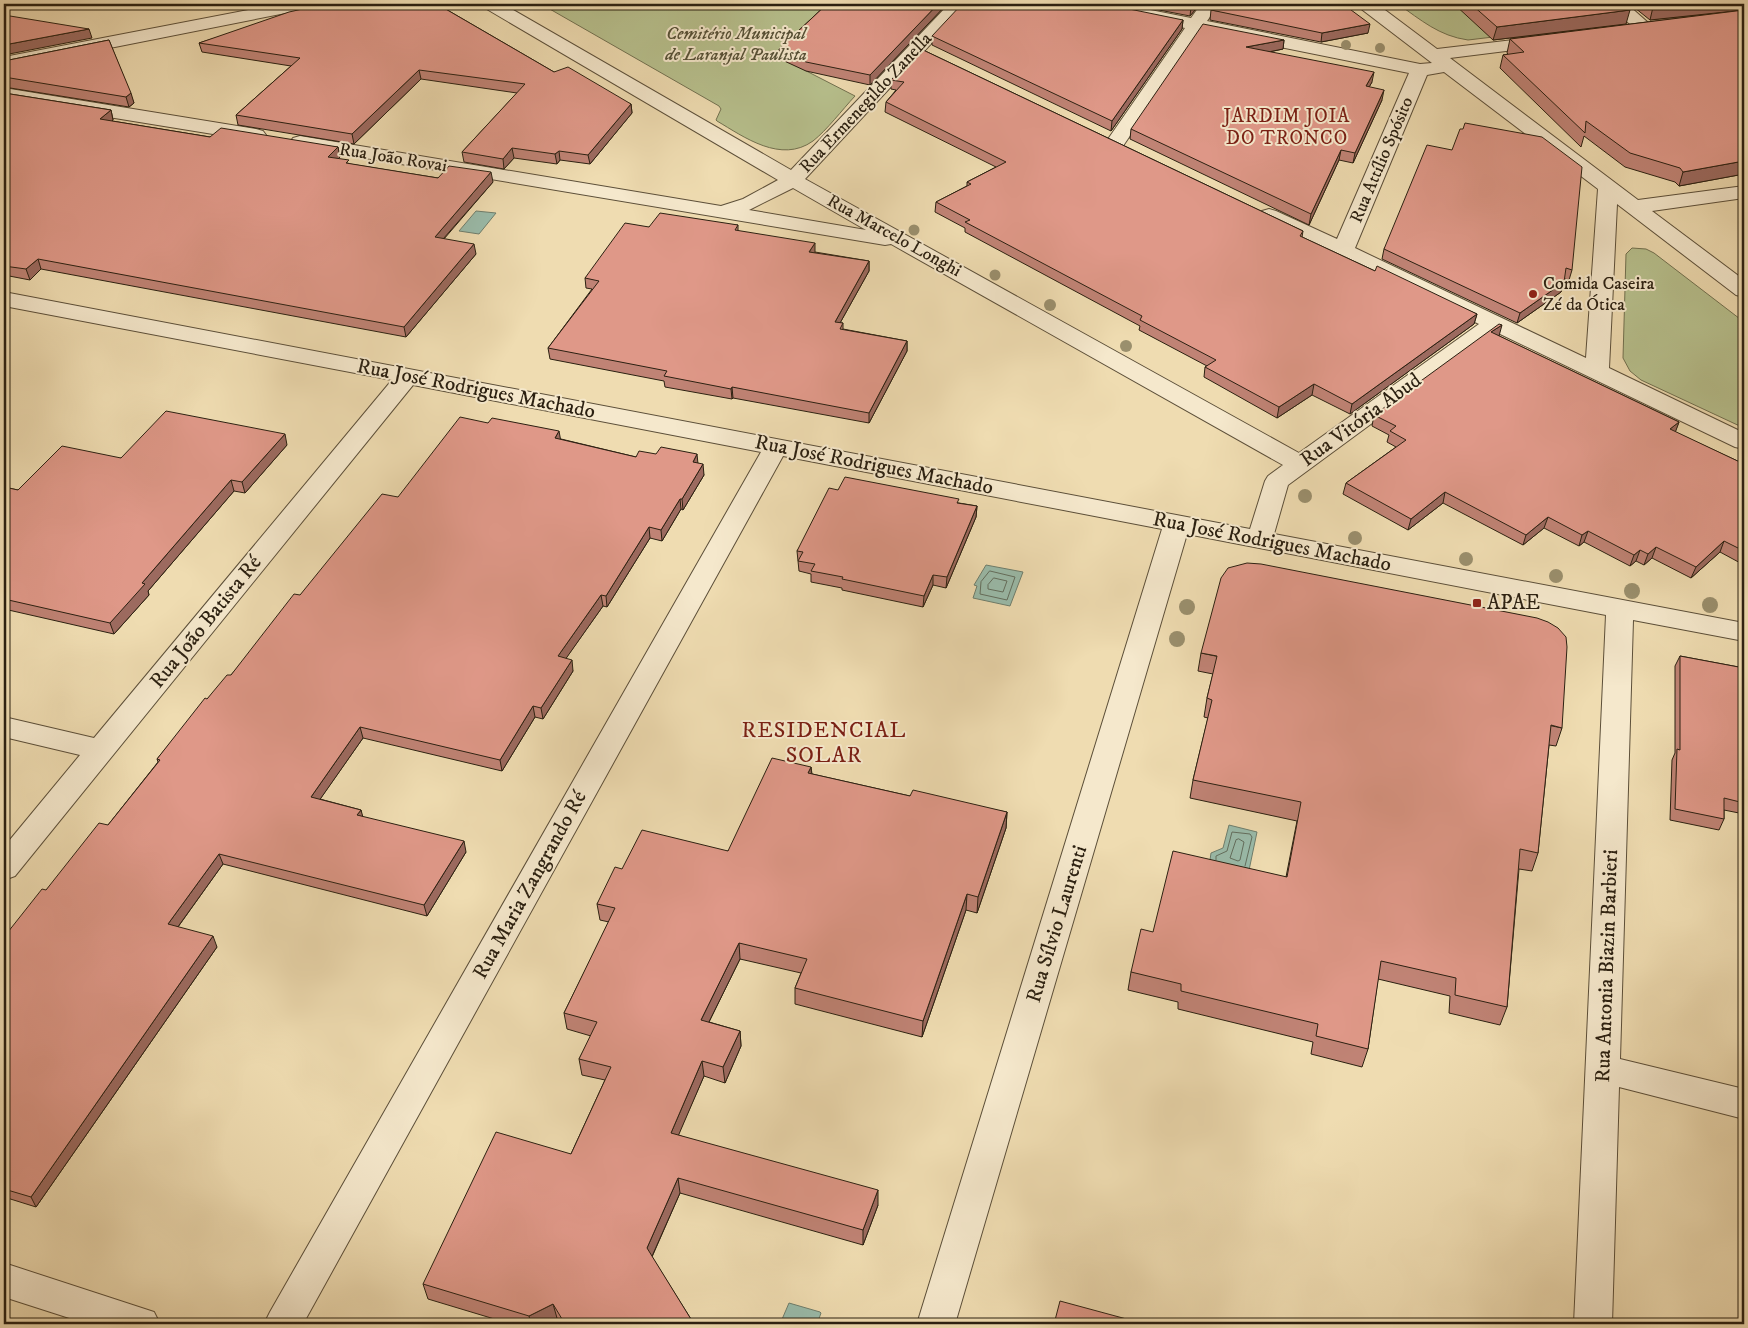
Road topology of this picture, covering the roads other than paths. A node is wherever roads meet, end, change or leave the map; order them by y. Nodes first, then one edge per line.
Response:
1 (306, 4) edge
2 (492, 4) edge
3 (959, 4) edge
4 (1095, 4) edge
5 (1210, 4) edge
6 (1366, 4) edge
7 (1616, 4) edge
8 (1196, 24) junction
9 (1665, 26) edge
10 (1645, 28) junction
11 (1626, 31) edge
12 (1568, 38) edge
13 (1427, 62) junction
14 (4, 63) edge
15 (4, 94) edge
16 (1116, 142) edge
17 (793, 180) junction
18 (1608, 188) junction
19 (1744, 192) edge
20 (1634, 207) junction
21 (1256, 209) edge
22 (723, 212) junction
23 (906, 242) junction
24 (1343, 250) junction
25 (1744, 290) edge
26 (4, 299) edge
27 (1494, 323) junction
28 (1597, 371) junction
29 (408, 376) junction
30 (1744, 442) edge
31 (776, 446) junction
32 (1300, 464) junction
33 (1177, 524) junction
34 (1260, 540) junction
35 (1620, 609) junction
36 (1744, 632) edge
37 (4, 727) edge
38 (101, 750) junction
39 (4, 868) edge
40 (1603, 1069) junction
41 (1744, 1104) edge
42 (4, 1280) edge
43 (141, 1324) edge
44 (283, 1324) edge
45 (936, 1324) edge
46 (1593, 1324) edge

1 - 14 street
2 - 17 street, Rua Marcelo Longhi
3 - 17 street, Rua Ermenegildo Zanella
4 - 8 street
5 - 8 street
6 - 13 street
7 - 10 street
8 - 13 street
8 - 16 street
9 - 10 street
10 - 11 street
12 - 13 street
13 - 18 street
13 - 24 street, Rua Attílio Spósito
15 - 22 street, Rua João Rovai
17 - 22 street, Rua João Rovai
17 - 23 street, Rua Marcelo Longhi
18 - 20 street
18 - 28 street
19 - 20 street
20 - 25 street
21 - 24 street
22 - 23 street, Rua João Rovai
23 - 32 street, Rua Marcelo Longhi
24 - 27 street
26 - 29 street, Rua José Rodrigues Machado
27 - 28 street
27 - 32 street, Rua Vitória Abud
28 - 30 street
29 - 31 street, Rua José Rodrigues Machado
29 - 38 street, Rua João Batista Ré
31 - 33 street, Rua José Rodrigues Machado
31 - 44 street, Rua Maria Zangrando Ré
32 - 34 street, Rua Vitória Abud
33 - 34 street, Rua José Rodrigues Machado
33 - 45 street, Rua Sílvio Laurenti
34 - 35 street, Rua José Rodrigues Machado
35 - 36 street, Rua José Rodrigues Machado
35 - 40 street, Rua Antonia Biazin Barbieri
37 - 38 street
38 - 39 street, Rua João Batista Ré
40 - 41 street
40 - 46 street, Rua Antonia Biazin Barbieri
42 - 43 street

